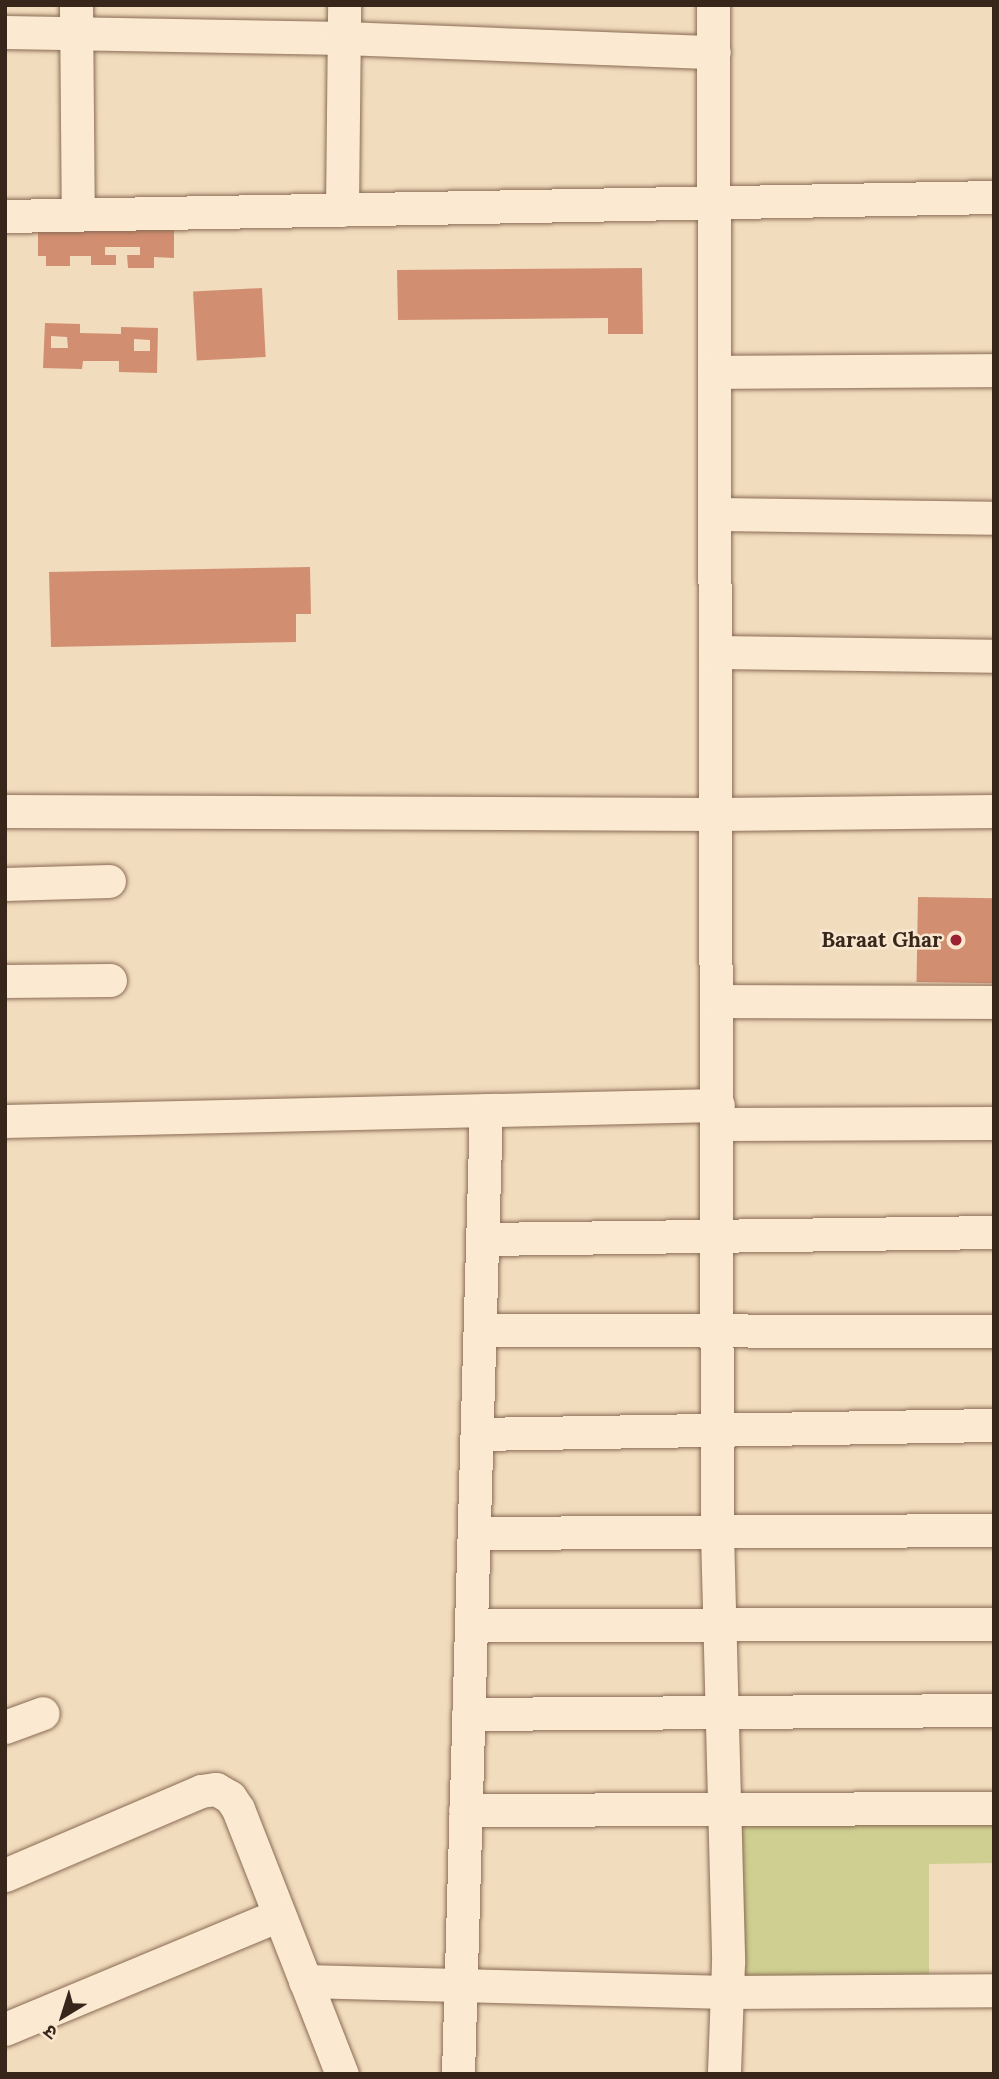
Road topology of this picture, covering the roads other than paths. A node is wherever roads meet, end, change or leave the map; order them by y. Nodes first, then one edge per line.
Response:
1 (344, 5) edge
2 (713, 5) edge
3 (76, 19) edge
4 (5, 32) edge
5 (344, 38) junction
6 (714, 52) junction
7 (994, 197) edge
8 (714, 203) junction
9 (342, 210) junction
10 (78, 215) junction
11 (5, 216) edge
12 (994, 370) edge
13 (715, 372) junction
14 (716, 514) junction
15 (994, 519) edge
16 (716, 652) junction
17 (994, 656) edge
18 (5, 811) edge
19 (994, 811) edge
20 (717, 814) junction
21 (109, 881) dead end
22 (5, 884) edge
23 (110, 980) dead end
24 (5, 981) edge
25 (718, 1001) junction
26 (994, 1002) edge
27 (486, 1110) junction
28 (718, 1114) junction
29 (5, 1121) edge
30 (994, 1123) edge
31 (994, 1232) edge
32 (716, 1237) junction
33 (482, 1239) junction
34 (480, 1330) junction
35 (719, 1330) junction
36 (994, 1331) edge
37 (994, 1425) edge
38 (718, 1430) junction
39 (477, 1434) junction
40 (994, 1530) edge
41 (474, 1533) junction
42 (717, 1533) junction
43 (994, 1624) edge
44 (471, 1625) junction
45 (719, 1625) junction
46 (994, 1710) edge
47 (722, 1712) junction
48 (43, 1713) dead end
49 (468, 1714) junction
50 (5, 1727) edge
51 (994, 1808) edge
52 (465, 1810) junction
53 (725, 1810) junction
54 (5, 1875) edge
55 (279, 1915) junction
56 (305, 1981) junction
57 (460, 1987) junction
58 (994, 1990) edge
59 (727, 1992) junction
60 (5, 2029) edge
61 (342, 2074) edge
62 (458, 2074) edge
63 (724, 2074) edge

1 - 5 street
2 - 6 street
3 - 4 street
3 - 5 street
3 - 10 street
5 - 6 street
5 - 9 street
6 - 8 street
7 - 8 street
8 - 9 street
8 - 13 street
9 - 10 street
10 - 11 street
12 - 13 street
13 - 14 street
14 - 15 street
14 - 16 street
16 - 17 street
16 - 20 street
18 - 20 street
19 - 20 street
20 - 25 street
21 - 22 street
23 - 24 street
25 - 26 street
25 - 28 street
27 - 28 street
27 - 29 street
27 - 33 street
28 - 30 street
28 - 32 street
31 - 32 street
32 - 33 street
32 - 35 street
33 - 34 street
34 - 35 street
34 - 39 street
35 - 36 street
35 - 38 street
37 - 38 street
38 - 39 street
38 - 42 street
39 - 41 street
40 - 42 street
41 - 42 street
41 - 44 street
42 - 45 street
43 - 45 street
44 - 45 street
44 - 49 street
45 - 47 street
46 - 47 street
47 - 49 street
47 - 53 street
48 - 50 street
49 - 52 street
51 - 53 street
52 - 53 street
52 - 57 street
53 - 59 street
54 - 55 street
55 - 56 street
55 - 60 street
56 - 57 street
56 - 61 street
57 - 59 street
57 - 62 street
58 - 59 street
59 - 63 street

